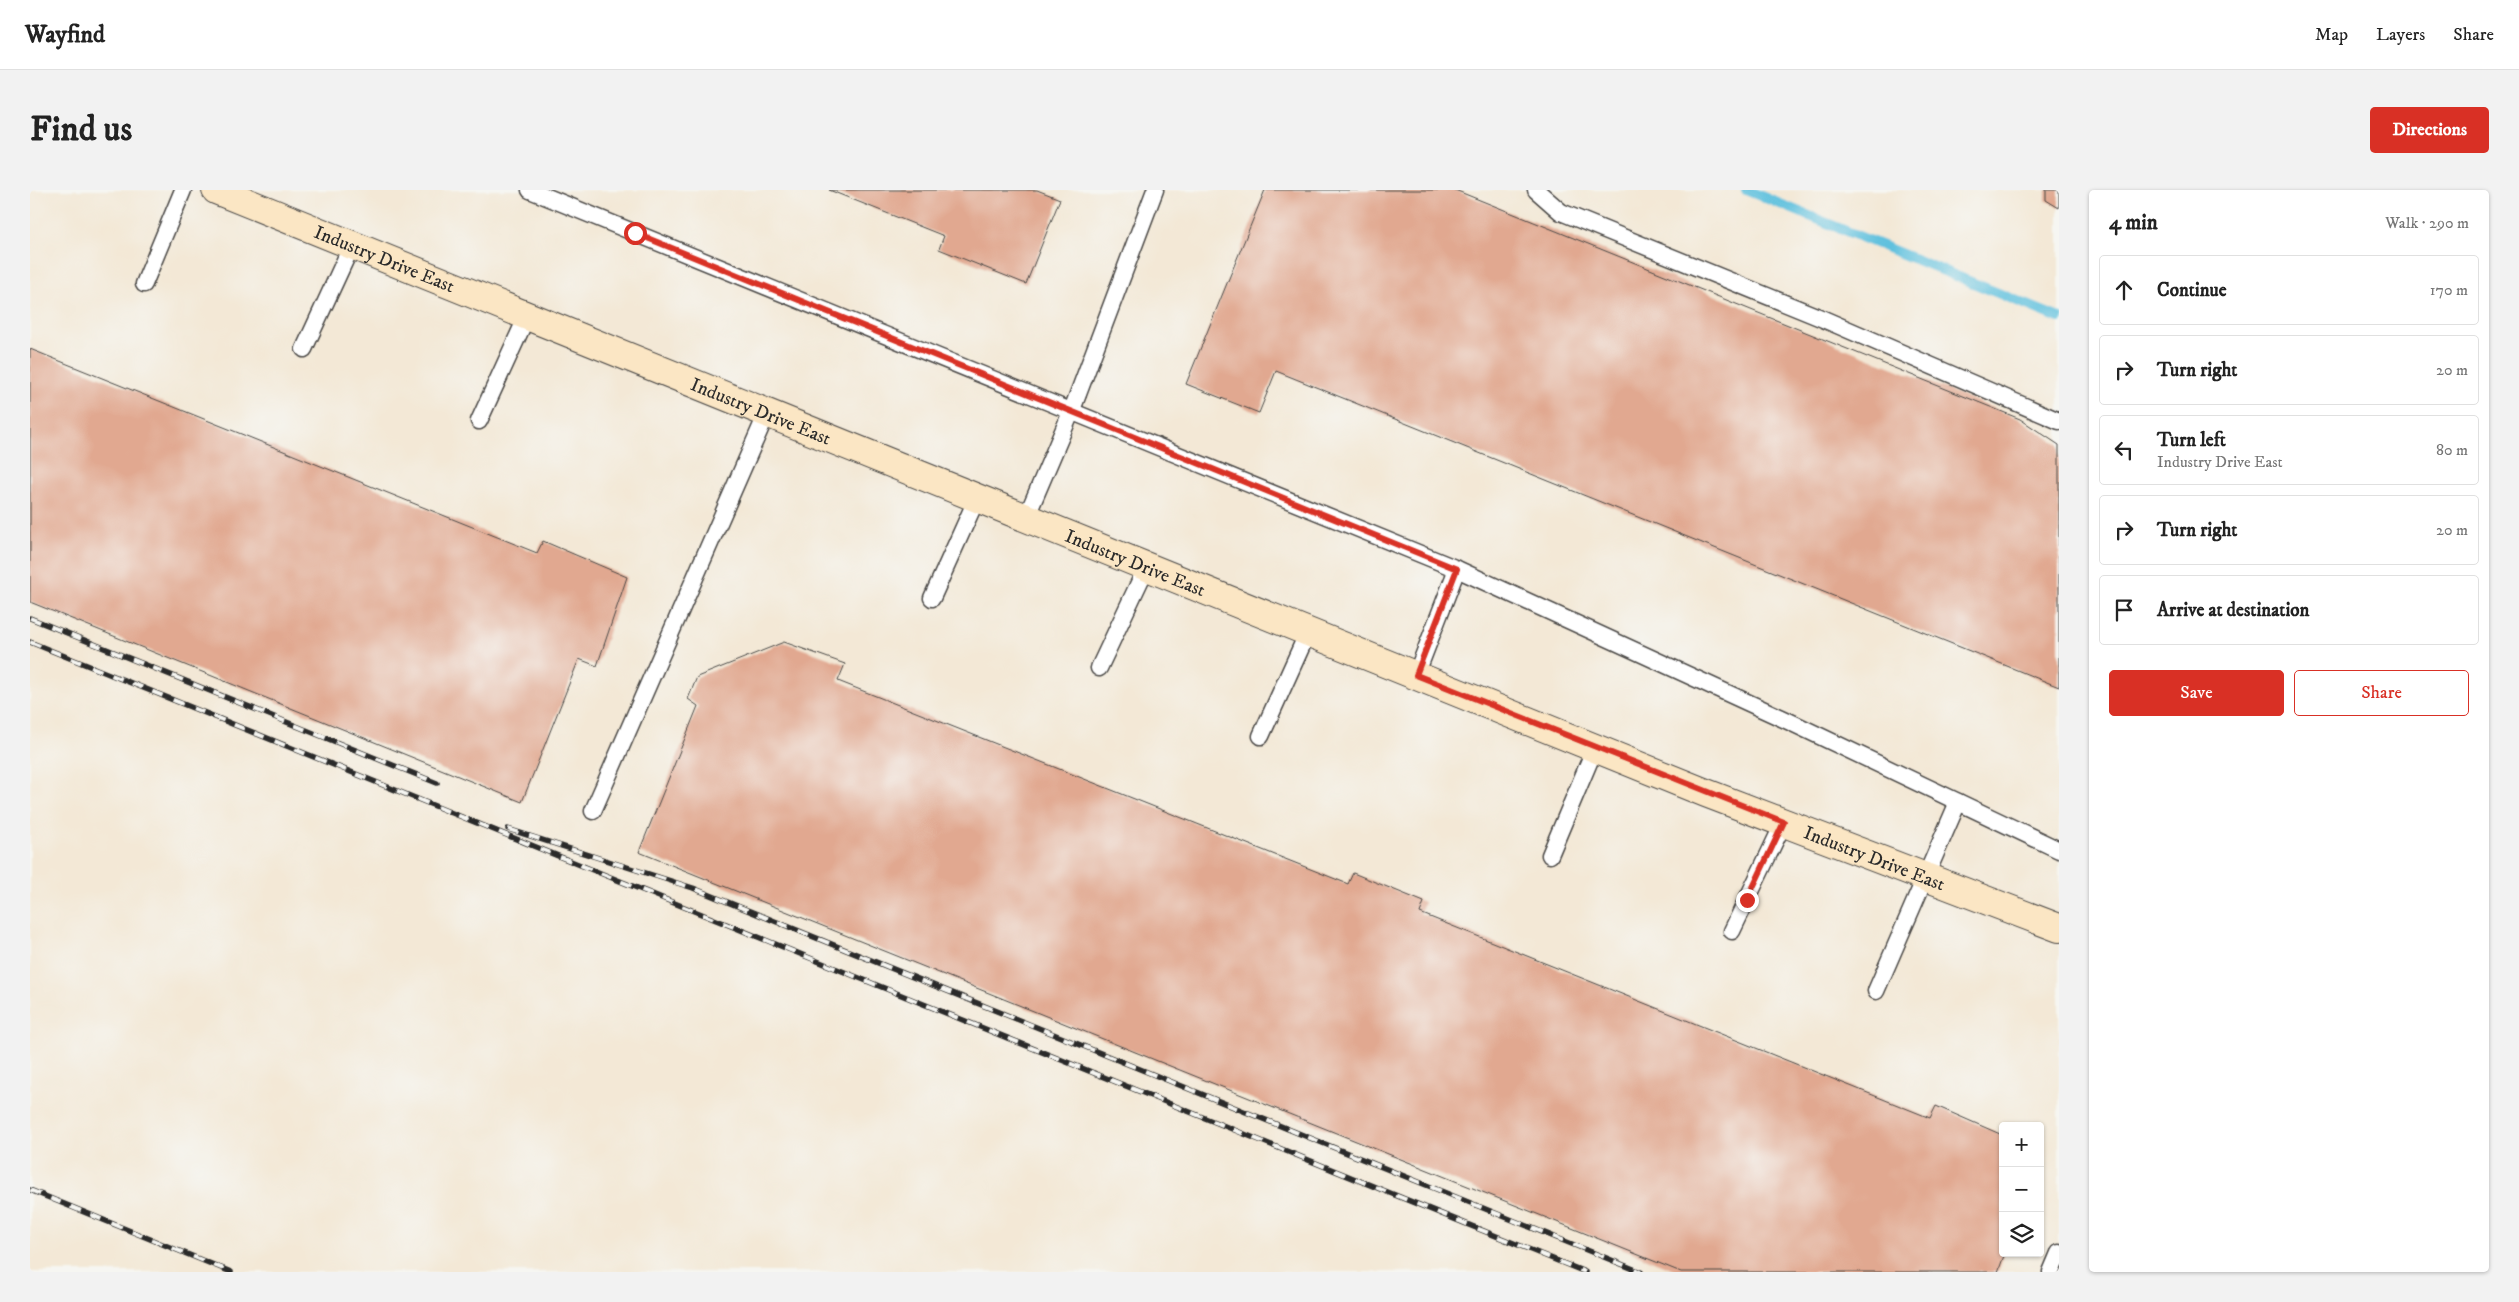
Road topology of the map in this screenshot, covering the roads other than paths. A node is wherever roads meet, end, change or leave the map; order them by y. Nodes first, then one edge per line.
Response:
1 (183, 190) edge
2 (216, 190) edge
3 (530, 190) edge
4 (1155, 190) edge
5 (1536, 190) edge
6 (352, 245) junction
7 (144, 284) dead end
8 (527, 316) junction
9 (304, 350) dead end
10 (1072, 410) junction
11 (767, 413) junction
12 (479, 421) dead end
13 (2059, 421) edge
14 (976, 498) junction
15 (1026, 518) junction
16 (1146, 566) junction
17 (1457, 569) junction
18 (932, 598) dead end
19 (1308, 632) junction
20 (1100, 668) dead end
21 (1416, 675) junction
22 (1261, 736) dead end
23 (1595, 748) junction
24 (1958, 802) junction
25 (593, 812) dead end
26 (1784, 822) junction
27 (2059, 850) edge
28 (1550, 856) dead end
29 (1926, 877) junction
30 (2059, 928) edge
31 (1732, 931) dead end
32 (1876, 991) dead end
33 (2059, 1253) edge
34 (2051, 1272) edge

1 - 7 lane
2 - 6 street, Industry Drive East
3 - 10 lane
4 - 10 lane
5 - 13 lane
6 - 8 street, Industry Drive East
6 - 9 lane
8 - 11 street, Industry Drive East
8 - 12 lane
10 - 15 lane
10 - 17 lane
11 - 14 street, Industry Drive East
11 - 25 lane
14 - 15 street, Industry Drive East
14 - 18 lane
15 - 16 street, Industry Drive East
16 - 19 street, Industry Drive East
16 - 20 lane
17 - 21 lane
17 - 24 lane
19 - 21 street, Industry Drive East
19 - 22 lane
21 - 23 street, Industry Drive East
23 - 26 street, Industry Drive East
23 - 28 lane
24 - 27 lane
24 - 29 lane
26 - 29 street, Industry Drive East
26 - 31 lane
29 - 30 street, Industry Drive East
29 - 32 lane
33 - 34 lane

